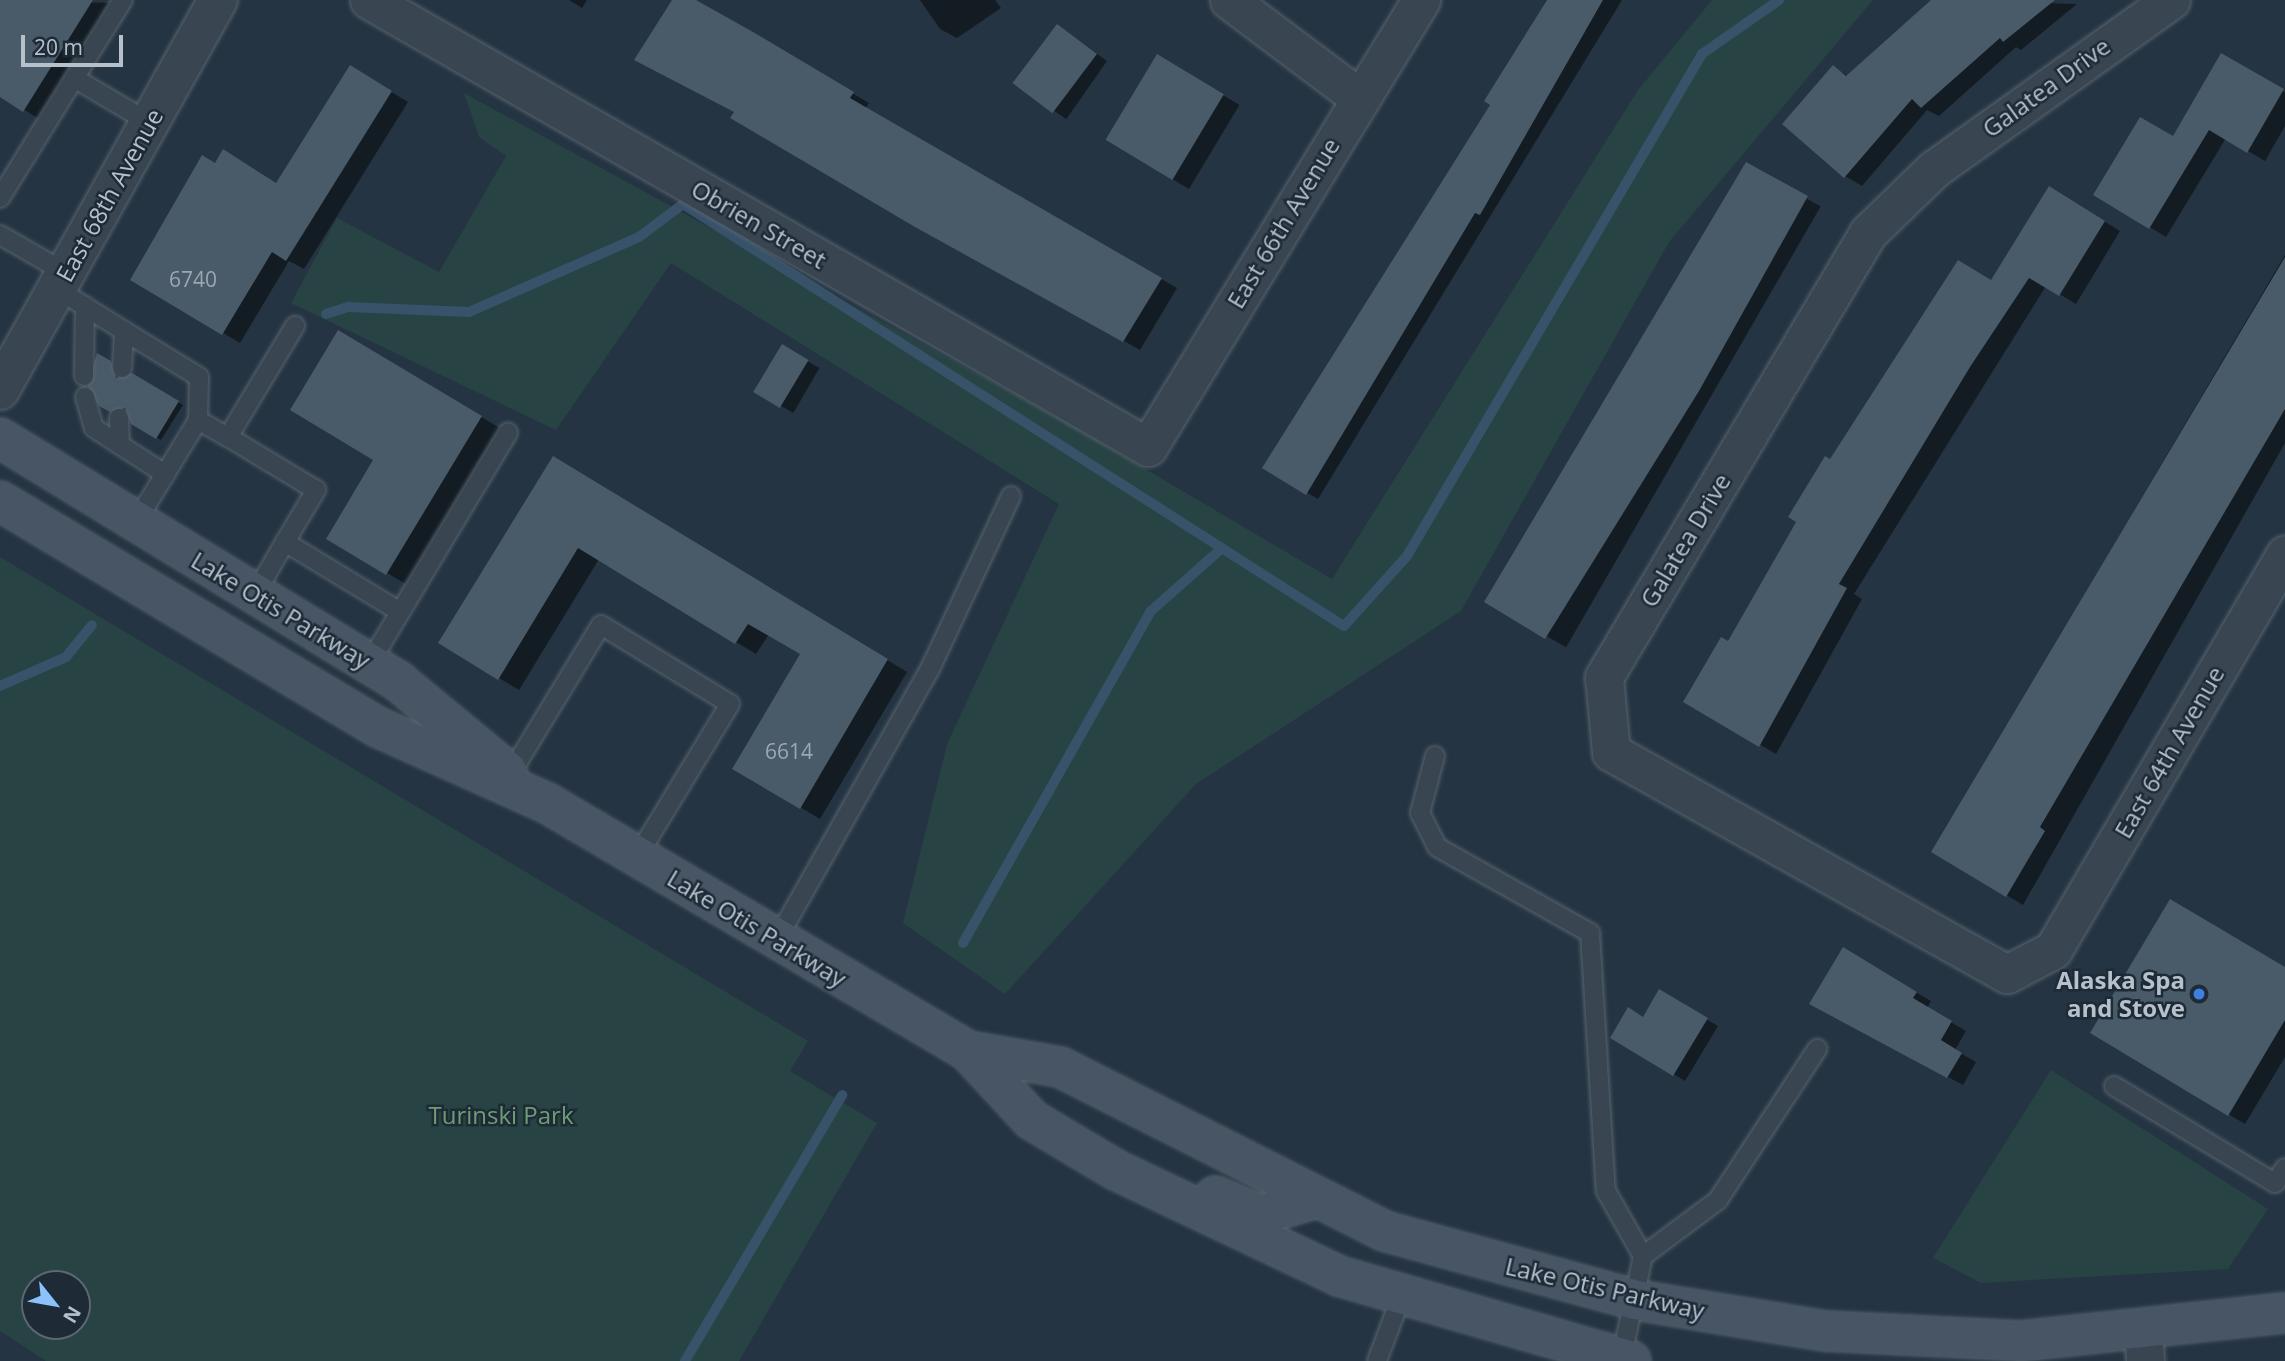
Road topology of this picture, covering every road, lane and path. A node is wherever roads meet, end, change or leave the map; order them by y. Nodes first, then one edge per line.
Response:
1 (122, 0) edge
2 (218, 0) edge
3 (369, 0) edge
4 (1229, 0) edge
5 (1421, 0) edge
6 (2171, 0) edge
7 (74, 78) junction
8 (1358, 97) junction
9 (150, 122) junction
10 (0, 198) edge
11 (0, 235) edge
12 (69, 289) junction
13 (295, 326) dead end
14 (124, 331) junction
15 (122, 368) dead end
16 (84, 376) dead end
17 (0, 390) edge
18 (85, 397) dead end
19 (119, 418) dead end
20 (198, 419) junction
21 (508, 433) dead end
22 (0, 438) edge
23 (229, 438) junction
24 (120, 445) junction
25 (1148, 447) joint
26 (165, 474) junction
27 (1012, 496) dead end
28 (0, 501) edge
29 (136, 522) junction
30 (285, 542) junction
31 (2285, 554) edge
32 (255, 594) junction
33 (400, 612) junction
34 (369, 664) junction
35 (1435, 756) dead end
36 (511, 774) junction
37 (547, 803) junction
38 (637, 858) junction
39 (776, 941) junction
40 (2053, 950) joint
41 (1817, 1049) dead end
42 (968, 1051) junction
43 (2114, 1086) dead end
44 (2285, 1168) edge
45 (1116, 1170) junction
46 (1313, 1199) junction
47 (1643, 1256) junction
48 (1402, 1295) junction
49 (1636, 1300) junction
50 (2285, 1313) edge
51 (2144, 1346) edge
52 (1625, 1360) edge
53 (1377, 1361) edge

1 - 7 lane
2 - 9 street, East 68th Avenue
3 - 25 street, Obrien Street
4 - 8 street
5 - 8 street, East 66th Avenue
6 - 40 street, Galatea Drive
7 - 9 lane
7 - 10 lane
8 - 25 street, East 66th Avenue
9 - 12 street, East 68th Avenue
11 - 12 lane
12 - 14 lane
12 - 16 lane
12 - 17 street, East 68th Avenue
13 - 23 lane
14 - 15 lane
14 - 20 lane
18 - 24 lane
19 - 24 lane
20 - 23 lane
20 - 26 lane
21 - 33 lane
22 - 29 main road, Lake Otis Parkway
23 - 30 lane
24 - 26 lane
26 - 29 lane
27 - 39 lane
28 - 37 main road, Lake Otis Parkway
29 - 32 main road, Lake Otis Parkway
30 - 32 lane
30 - 33 lane
31 - 40 street, East 64th Avenue
32 - 34 main road, Lake Otis Parkway
33 - 34 lane
34 - 36 main road, Lake Otis Parkway
35 - 47 lane
36 - 37 main road, Lake Otis Parkway
36 - 38 lane
37 - 38 main road, Lake Otis Parkway
38 - 39 main road, Lake Otis Parkway
39 - 42 main road, Lake Otis Parkway
41 - 47 lane
42 - 45 main road, Lake Otis Parkway
42 - 46 main road, Lake Otis Parkway
43 - 44 lane
45 - 46 main road
45 - 48 main road, Lake Otis Parkway
46 - 49 main road, Lake Otis Parkway
47 - 49 lane
48 - 52 main road, Lake Otis Parkway
48 - 53 lane
49 - 51 main road, Lake Otis Parkway
49 - 52 lane
50 - 51 main road, Lake Otis Parkway

